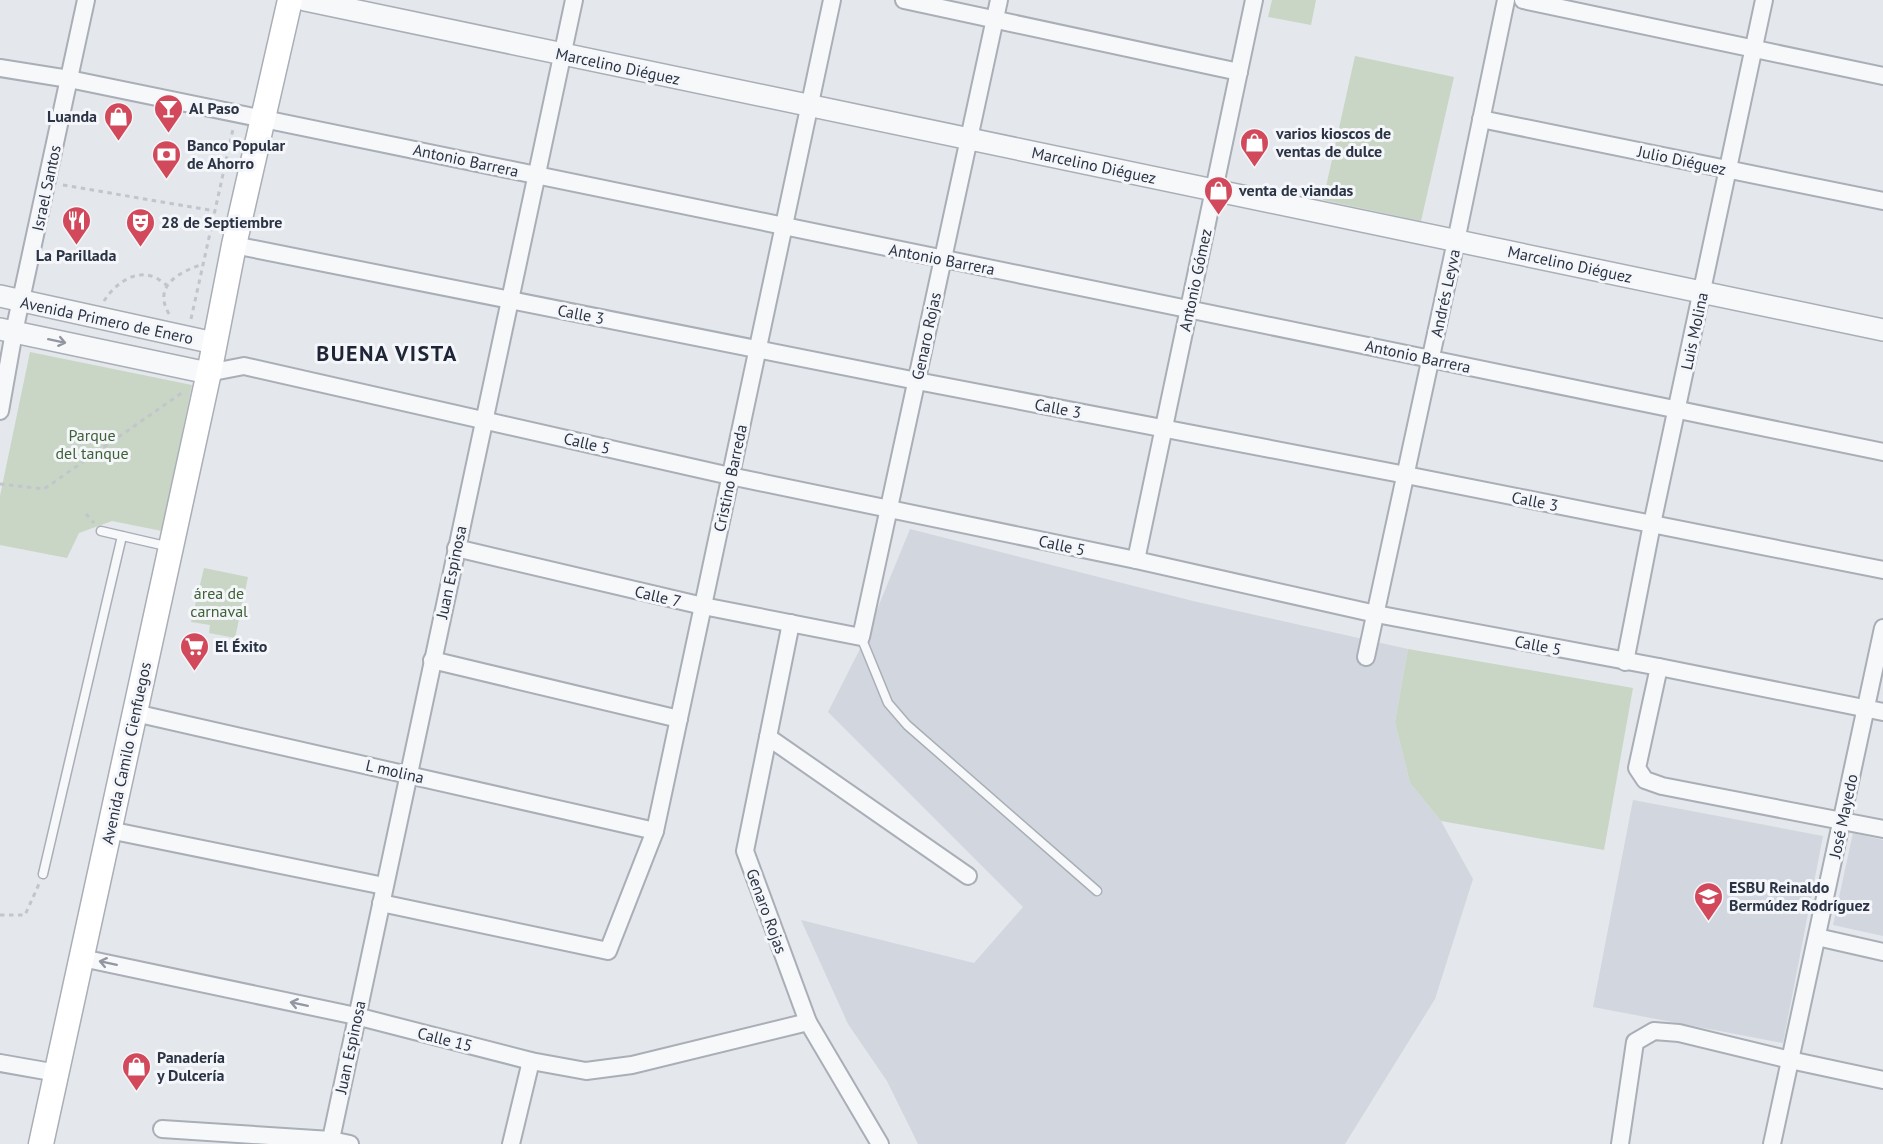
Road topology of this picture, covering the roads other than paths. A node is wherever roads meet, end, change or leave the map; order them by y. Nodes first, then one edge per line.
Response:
1 (86, 0) edge
2 (290, 0) edge
3 (305, 0) edge
4 (574, 0) edge
5 (832, 0) edge
6 (904, 0) edge
7 (999, 0) edge
8 (1254, 0) edge
9 (1506, 0) edge
10 (1523, 0) edge
11 (1764, 0) edge
12 (995, 19) junction
13 (1754, 48) junction
14 (562, 54) junction
15 (0, 68) edge
16 (1239, 72) junction
17 (1883, 76) edge
18 (69, 79) junction
19 (810, 107) junction
20 (263, 118) junction
21 (1481, 118) junction
22 (969, 138) junction
23 (1728, 169) junction
24 (536, 174) junction
25 (1214, 190) junction
26 (1883, 201) edge
27 (784, 226) junction
28 (1456, 241) junction
29 (234, 245) junction
30 (943, 259) junction
31 (1702, 292) junction
32 (0, 296) edge
33 (510, 299) junction
34 (21, 300) junction
35 (1189, 309) junction
36 (1883, 330) edge
37 (7, 331) edge
38 (758, 350) junction
39 (1431, 359) junction
40 (211, 360) junction
41 (244, 366) junction
42 (917, 381) junction
43 (1677, 409) junction
44 (0, 411) edge
45 (483, 419) junction
46 (1164, 428) junction
47 (1883, 452) edge
48 (1406, 475) junction
49 (730, 476) junction
50 (888, 509) junction
51 (1652, 524) junction
52 (101, 531) dead end
53 (122, 536) junction
54 (171, 547) junction
55 (456, 548) junction
56 (1136, 560) junction
57 (1883, 570) edge
58 (703, 606) junction
59 (1376, 614) junction
60 (791, 623) junction
61 (1883, 628) edge
62 (861, 637) junction
63 (1366, 657) dead end
64 (432, 660) junction
65 (1625, 662) junction
66 (1659, 667) junction
67 (1875, 710) edge
68 (135, 713) junction
69 (679, 719) junction
70 (768, 737) junction
71 (408, 774) junction
72 (1842, 821) junction
73 (1883, 829) edge
74 (109, 830) junction
75 (655, 831) junction
76 (43, 874) road end
77 (968, 876) dead end
78 (384, 886) junction
79 (1097, 891) dead end
80 (381, 903) junction
81 (1817, 937) junction
82 (1883, 952) edge
83 (82, 957) junction
84 (356, 1016) junction
85 (808, 1022) junction
86 (1790, 1060) junction
87 (531, 1061) junction
88 (0, 1063) edge
89 (57, 1073) junction
90 (1883, 1080) edge
91 (162, 1129) dead end
92 (331, 1142) edge
93 (41, 1144) edge
94 (350, 1144) edge
95 (511, 1144) edge
96 (880, 1144) edge
97 (1620, 1144) edge
98 (1772, 1144) edge

1 - 18 street, Israel Santos
2 - 20 main road, Avenida Camilo Cienfuegos
3 - 14 street, Marcelino Diéguez
4 - 14 street, Juan Espinosa
5 - 19 street, Cristino Barreda
6 - 12 street
7 - 12 street, Genaro Rojas
8 - 16 street, Antonio Gómez
9 - 21 street, Andrés Leyva
10 - 13 street
11 - 13 street, Luis Molina
12 - 16 street
12 - 22 street, Genaro Rojas
13 - 17 street
13 - 23 street, Luis Molina
14 - 19 street, Marcelino Diéguez
14 - 24 street, Juan Espinosa
15 - 18 street, Antonio Barrera
16 - 25 street, Antonio Gómez
18 - 20 street, Antonio Barrera
18 - 34 street, Israel Santos
19 - 22 street, Marcelino Diéguez
19 - 27 street, Cristino Barreda
20 - 24 street, Antonio Barrera
20 - 29 main road, Avenida Camilo Cienfuegos
21 - 23 street, Julio Diéguez
21 - 28 street, Andrés Leyva
22 - 25 street, Marcelino Diéguez
22 - 30 street, Genaro Rojas
23 - 26 street, Julio Diéguez
23 - 31 street, Luis Molina
24 - 27 street, Antonio Barrera
24 - 33 street, Juan Espinosa
25 - 28 street, Marcelino Diéguez
25 - 35 street, Antonio Gómez
27 - 30 street, Antonio Barrera
27 - 38 street, Cristino Barreda
28 - 31 street, Marcelino Diéguez
28 - 39 street, Andrés Leyva
29 - 33 street, Calle 3
29 - 40 main road, Avenida Camilo Cienfuegos
30 - 35 street, Antonio Barrera
30 - 42 street, Genaro Rojas
31 - 36 street, Marcelino Diéguez
31 - 43 street, Luis Molina
32 - 34 street, Avenida Primero de Enero
33 - 38 street, Calle 3
33 - 45 street, Juan Espinosa
34 - 37 street, Israel Santos
34 - 40 street, Avenida Primero de Enero
35 - 39 street, Antonio Barrera
35 - 46 street, Antonio Gómez
37 -> 40 street, Avenida Primero de Enero
37 - 44 street, Israel Santos
38 - 42 street, Calle 3
38 - 49 street, Cristino Barreda
39 - 43 street, Antonio Barrera
39 - 48 street, Andrés Leyva
40 - 41 street, Calle 5
40 - 41 street, Calle 5
40 - 54 main road, Avenida Camilo Cienfuegos
41 - 45 street, Calle 5
42 - 46 street, Calle 3
42 - 50 street, Genaro Rojas
43 - 47 street, Antonio Barrera
43 - 51 street, Luis Molina
45 - 49 street, Calle 5
45 - 55 street, Juan Espinosa
46 - 48 street, Calle 3
46 - 56 street, Antonio Gómez
48 - 51 street, Calle 3
48 - 59 street, Andrés Leyva
49 - 50 street, Calle 5
49 - 58 street, Cristino Barreda
50 - 56 street, Calle 5
50 - 62 street, Genaro Rojas
51 - 57 street, Calle 3
51 - 65 street, Luis Molina
52 - 53 lane
53 - 54 lane
53 - 76 lane
54 - 68 main road, Avenida Camilo Cienfuegos
55 - 58 street, Calle 7
55 - 64 street, Juan Espinosa
56 - 59 street, Calle 5
58 - 60 street, Calle 7
58 - 69 street, Cristino Barreda
59 - 63 street, Andrés Leyva
59 - 65 street, Calle 5
60 - 62 street, Calle 7
60 - 70 street, Genaro Rojas
61 - 67 street, José Mayedo
62 - 79 lane
64 - 69 street
64 - 71 street, Juan Espinosa
65 - 66 street, Calle 5
66 - 67 street, Calle 5
66 - 72 street
67 - 72 street, José Mayedo
68 - 71 street, L molina
68 - 74 main road, Avenida Camilo Cienfuegos
69 - 75 street, Cristino Barreda
70 - 77 street
70 - 85 street, Genaro Rojas
71 - 75 street, L molina
71 - 78 street, Juan Espinosa
72 - 73 street
72 - 81 street, José Mayedo
74 - 78 street
74 - 83 main road, Avenida Camilo Cienfuegos
75 - 80 street, Cristino Barreda
78 - 80 street, Juan Espinosa
80 - 84 street, Juan Espinosa
81 - 82 street
81 - 86 street, José Mayedo
84 -> 83 street, Calle 15
83 - 89 main road, Avenida Camilo Cienfuegos
84 - 87 street, Calle 15
84 - 92 street, Juan Espinosa
85 - 87 street, Calle 15
85 - 96 street, Genaro Rojas
86 - 90 street
86 - 97 street
86 - 98 street, José Mayedo
87 - 95 street
88 - 89 street
89 - 93 main road, Avenida Camilo Cienfuegos
91 - 92 street
92 - 94 street

